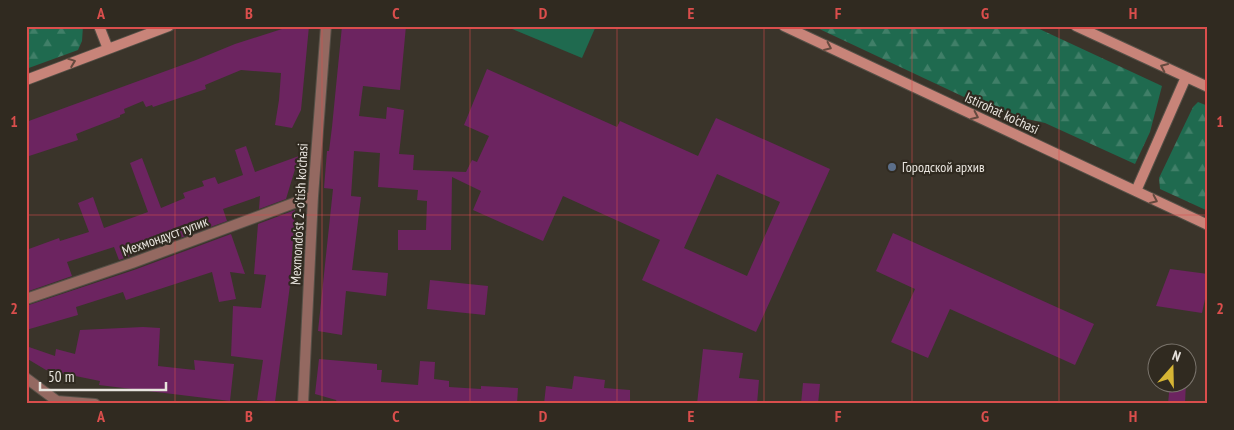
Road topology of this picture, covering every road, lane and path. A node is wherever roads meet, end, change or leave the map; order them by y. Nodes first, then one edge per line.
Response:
1 (99, 26) edge
2 (169, 26) edge
3 (326, 26) edge
4 (784, 26) edge
5 (1076, 26) edge
6 (108, 49) junction
7 (1186, 77) junction
8 (26, 80) edge
9 (1208, 88) edge
10 (1136, 191) junction
11 (312, 196) junction
12 (1208, 225) edge
13 (26, 299) edge
14 (26, 378) edge
15 (57, 402) edge
16 (95, 404) edge
17 (303, 404) edge

1 - 6 main road
2 - 6 main road
3 - 11 street, Mexmondo'st 2-o'tish ko'chasi
4 -> 10 main road, Istirohat ko'chasi
7 -> 5 main road
8 -> 6 main road
7 - 9 main road
7 - 10 main road
10 -> 12 main road, Istirohat ko'chasi
11 - 13 street, Мехмондуст тупик
11 - 17 street, Mexmondo'st 2-o'tish ko'chasi
14 - 15 street
15 - 16 street

